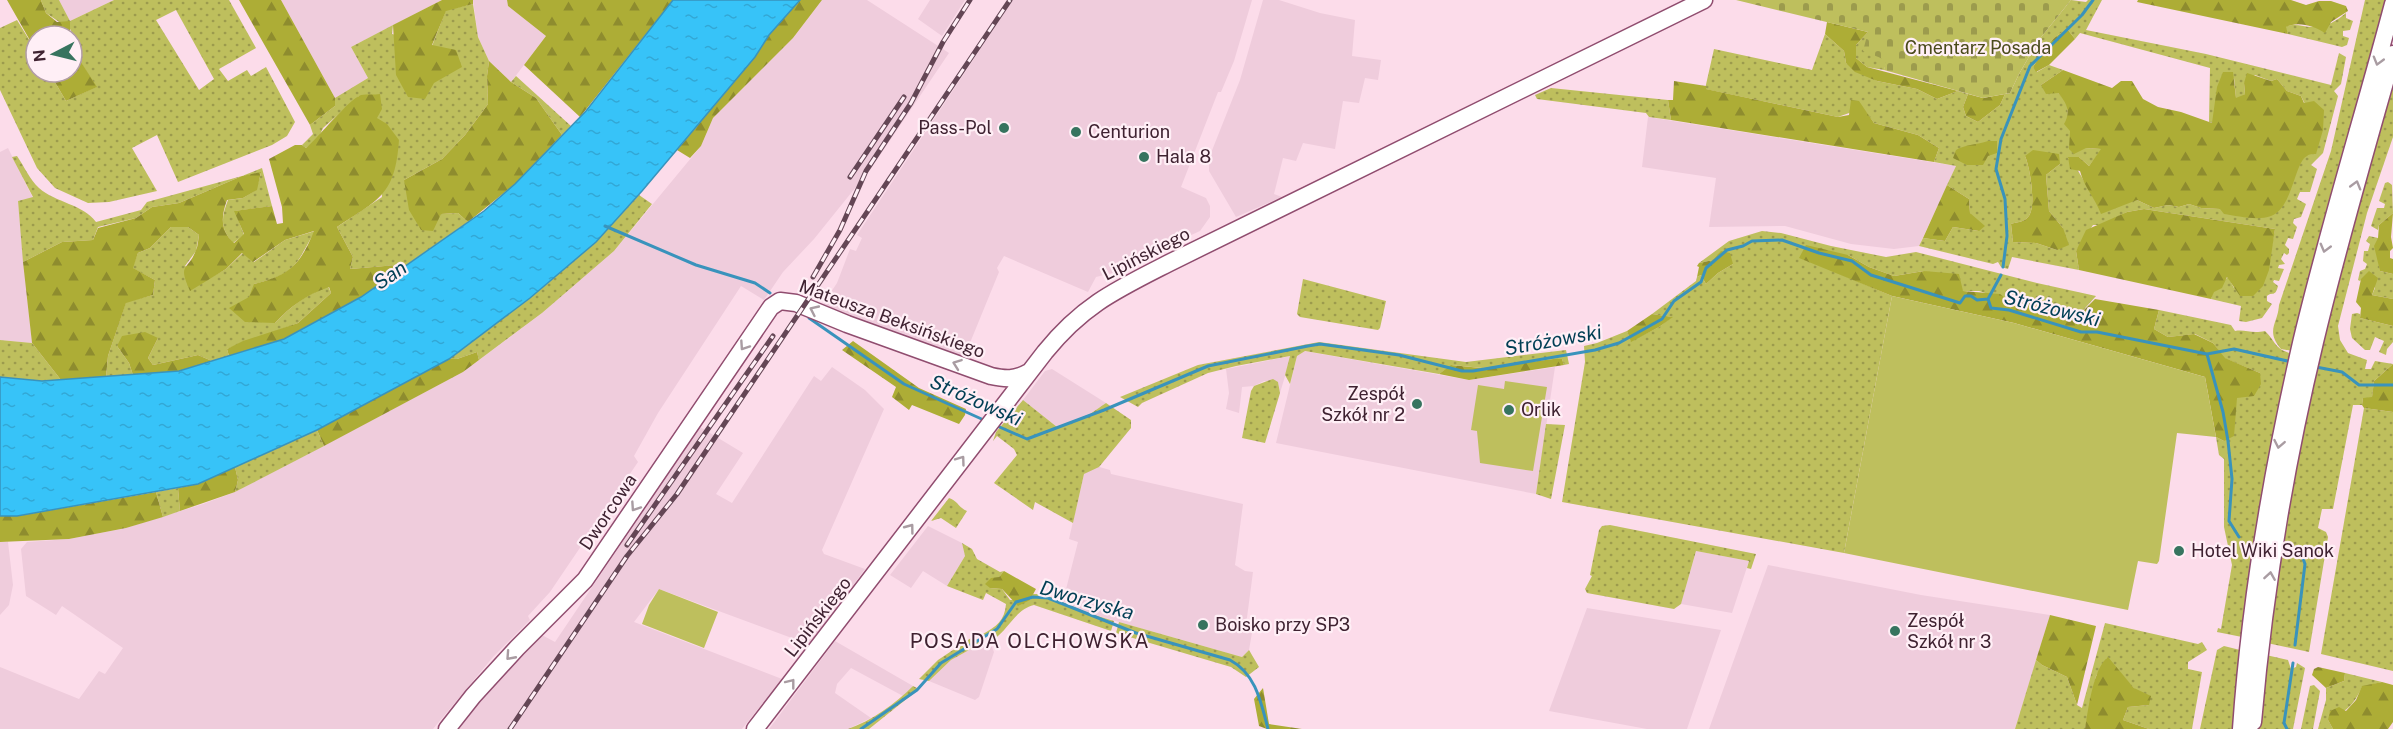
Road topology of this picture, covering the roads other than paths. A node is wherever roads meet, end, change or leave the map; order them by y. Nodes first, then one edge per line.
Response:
1 (1704, 0) edge
2 (2393, 4) edge
3 (2393, 54) edge
4 (780, 301) joint
5 (2308, 343) junction
6 (1032, 370) junction
7 (991, 376) junction
8 (1000, 412) junction
9 (2253, 656) junction
10 (447, 729) edge
11 (755, 729) edge
12 (2241, 729) edge
13 (2252, 729) edge

1 - 6 main road, Lipińskiego
2 -> 5 main road
5 -> 3 main road
7 -> 4 main road, Mateusza Beksińskiego
4 -> 10 main road, Dworcowa
5 - 9 main road
6 - 7 main road, Mateusza Beksińskiego
6 - 8 main road, Lipińskiego
7 - 8 main road, Mateusza Beksińskiego
11 -> 8 main road, Lipińskiego
9 - 12 main road
9 - 13 main road

